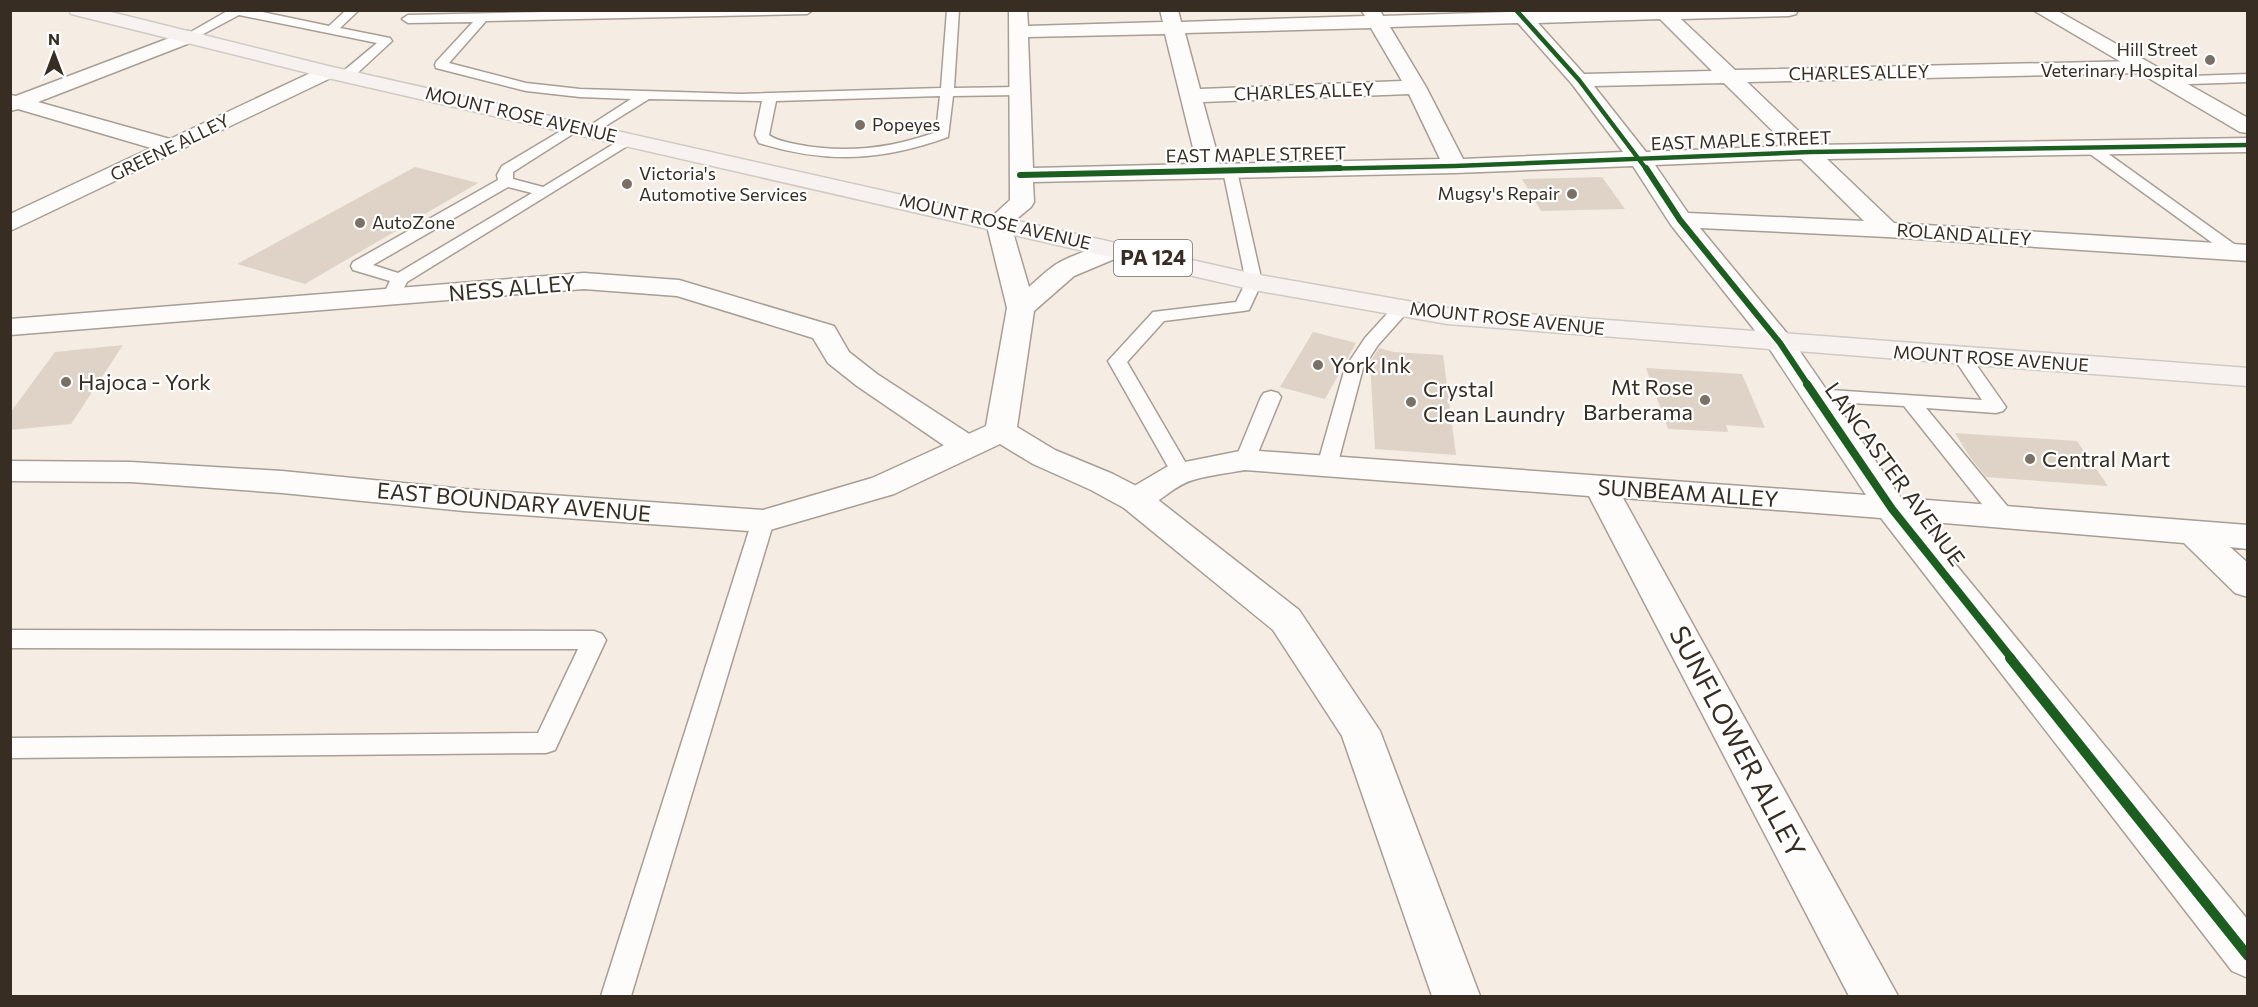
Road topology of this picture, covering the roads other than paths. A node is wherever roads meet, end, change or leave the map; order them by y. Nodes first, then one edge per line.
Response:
1 (78, 10) edge
2 (353, 10) edge
3 (807, 10) edge
4 (953, 10) edge
5 (1790, 10) edge
6 (2042, 10) edge
7 (239, 11) edge
8 (1662, 12) edge
9 (1518, 14) edge
10 (1372, 16) edge
11 (483, 18) junction
12 (1171, 18) edge
13 (1018, 21) edge
14 (401, 26) edge
15 (332, 30) junction
16 (189, 37) junction
17 (2139, 67) junction
18 (337, 74) junction
19 (1729, 76) junction
20 (2247, 78) edge
21 (1579, 80) junction
22 (2163, 81) junction
23 (1416, 87) junction
24 (1019, 91) junction
25 (947, 92) junction
26 (646, 96) junction
27 (1193, 96) junction
28 (770, 97) junction
29 (13, 103) edge
30 (2247, 127) edge
31 (583, 129) junction
32 (630, 140) junction
33 (2247, 145) edge
34 (173, 147) junction
35 (2091, 148) junction
36 (1810, 152) junction
37 (1640, 159) junction
38 (1455, 166) junction
39 (1221, 171) junction
40 (1020, 175) junction
41 (506, 182) junction
42 (545, 192) junction
43 (1680, 220) junction
44 (998, 222) junction
45 (10, 224) edge
46 (1887, 230) junction
47 (1115, 250) junction
48 (2241, 253) edge
49 (1254, 282) junction
50 (395, 289) junction
51 (1022, 308) junction
52 (1402, 308) junction
53 (10, 327) edge
54 (1780, 343) junction
55 (1962, 357) junction
56 (2247, 377) edge
57 (1815, 395) junction
58 (1271, 397) dead end
59 (1910, 401) junction
60 (1002, 431) junction
61 (966, 446) junction
62 (1245, 460) junction
63 (1327, 466) junction
64 (10, 471) edge
65 (1181, 472) junction
66 (1601, 487) junction
67 (1136, 500) junction
68 (1892, 509) junction
69 (2005, 518) junction
70 (763, 521) junction
71 (2194, 533) junction
72 (2247, 537) edge
73 (2247, 584) edge
74 (10, 639) edge
75 (10, 748) edge
76 (2247, 956) edge
77 (616, 996) edge
78 (1456, 996) edge
79 (1874, 996) edge

1 - 16 main road, MOUNT ROSE AVENUE / PA 124
2 - 15 lane
3 - 11 lane
4 - 25 lane
5 - 8 street
6 - 17 street
7 - 15 lane
7 - 16 lane
8 - 9 street
8 - 19 street
9 - 10 street
9 - 21 street, LANCASTER AVENUE
10 - 12 street
10 - 23 street, CHARLES ALLEY
11 - 14 lane
11 - 26 lane
12 - 13 street
12 - 27 street
13 - 24 street
14 - 15 lane
14 - 18 lane
16 - 18 main road, MOUNT ROSE AVENUE / PA 124
16 - 29 street
17 - 19 street, CHARLES ALLEY
17 - 22 street
18 - 31 main road, MOUNT ROSE AVENUE / PA 124
18 - 34 street, GREENE ALLEY
19 - 21 street, CHARLES ALLEY
19 - 36 street
20 - 22 lane
21 - 37 street, LANCASTER AVENUE
22 - 30 street
23 - 27 street, CHARLES ALLEY
23 - 38 street, CHARLES ALLEY
24 - 25 lane
24 - 40 street
25 - 28 lane
25 - 28 lane
26 - 28 lane
26 - 31 lane
27 - 39 street
29 - 34 street
31 - 32 main road, MOUNT ROSE AVENUE / PA 124
31 - 41 lane
32 - 42 lane
32 - 44 main road, MOUNT ROSE AVENUE / PA 124
33 - 35 street, EAST MAPLE STREET
34 - 45 street, GREENE ALLEY
35 - 36 street, EAST MAPLE STREET
35 - 48 lane
36 - 37 street, EAST MAPLE STREET
36 - 46 street
37 - 38 street, EAST MAPLE STREET
37 - 43 street, LANCASTER AVENUE
38 - 39 street, EAST MAPLE STREET
39 - 40 street, EAST MAPLE STREET
39 - 49 lane
40 - 44 street
41 - 42 lane
41 - 50 lane
42 - 50 lane
43 - 46 street, ROLAND ALLEY
43 - 54 street, LANCASTER AVENUE
44 - 47 main road, MOUNT ROSE AVENUE / PA 124
44 - 51 street
46 - 48 street, ROLAND ALLEY
47 - 49 main road, MOUNT ROSE AVENUE / PA 124
47 - 51 street
49 - 52 main road, MOUNT ROSE AVENUE / PA 124
49 - 65 lane
50 - 53 street, NESS ALLEY
50 - 61 street, NESS ALLEY
51 - 60 street
52 - 54 main road, MOUNT ROSE AVENUE / PA 124
52 - 63 lane
54 - 55 main road, MOUNT ROSE AVENUE / PA 124
54 - 57 street, LANCASTER AVENUE
55 - 56 main road, MOUNT ROSE AVENUE / PA 124
55 - 59 lane
57 - 59 lane
57 - 68 street, LANCASTER AVENUE
58 - 62 lane
59 - 69 lane
60 - 61 street, EAST BOUNDARY AVENUE
60 - 67 street
61 - 70 street, EAST BOUNDARY AVENUE
62 - 63 street, SUNBEAM ALLEY
62 - 65 street, SUNBEAM ALLEY
63 - 66 street, SUNBEAM ALLEY
64 - 70 street, EAST BOUNDARY AVENUE
65 - 67 street, SUNBEAM ALLEY
66 - 68 street, SUNBEAM ALLEY
66 - 79 street, SUNFLOWER ALLEY
67 - 78 street
68 - 69 street, SUNBEAM ALLEY
68 - 76 street, LANCASTER AVENUE
69 - 71 street, SUNBEAM ALLEY
70 - 77 lane
71 - 72 street, SUNBEAM ALLEY
71 - 73 street
74 - 75 lane

